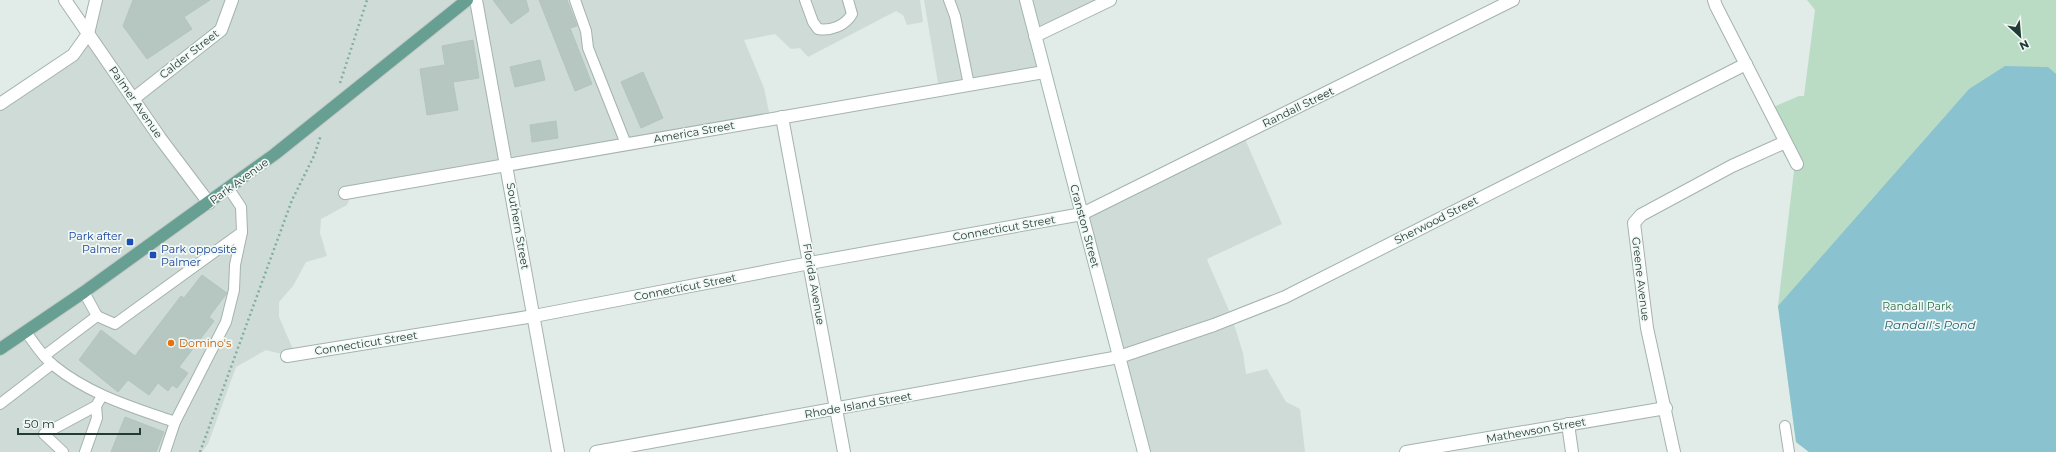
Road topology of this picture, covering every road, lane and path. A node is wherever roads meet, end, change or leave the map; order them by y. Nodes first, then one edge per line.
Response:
1 (65, 0) edge
2 (96, 0) edge
3 (232, 0) edge
4 (367, 0) edge
5 (467, 0) edge
6 (476, 0) edge
7 (575, 0) edge
8 (805, 0) edge
9 (848, 0) edge
10 (949, 0) edge
11 (1026, 0) edge
12 (1110, 0) edge
13 (1513, 0) edge
14 (1714, 0) edge
15 (88, 34) junction
16 (1035, 36) junction
17 (1746, 64) junction
18 (1044, 72) junction
19 (340, 84) dead end
20 (969, 85) junction
21 (133, 99) junction
22 (0, 104) edge
23 (782, 117) junction
24 (320, 139) dead end
25 (626, 144) junction
26 (1781, 144) dead end
27 (507, 164) junction
28 (1797, 164) dead end
29 (229, 189) junction
30 (345, 193) dead end
31 (209, 203) junction
32 (1082, 214) junction
33 (242, 232) junction
34 (810, 263) junction
35 (84, 292) junction
36 (98, 316) junction
37 (534, 316) junction
38 (26, 332) junction
39 (0, 350) edge
40 (44, 356) junction
41 (287, 356) dead end
42 (1119, 357) junction
43 (52, 364) junction
44 (102, 396) junction
45 (0, 404) edge
46 (96, 406) junction
47 (1666, 408) junction
48 (836, 409) junction
49 (175, 422) junction
50 (1568, 424) junction
51 (1785, 426) dead end
52 (63, 452) edge
53 (85, 452) edge
54 (166, 452) edge
55 (200, 452) edge
56 (558, 452) edge
57 (596, 452) edge
58 (844, 452) edge
59 (1144, 452) edge
60 (1406, 452) edge
61 (1572, 452) edge
62 (1674, 452) edge
63 (1789, 452) edge

1 - 15 street, Palmer Avenue
2 - 15 street
3 - 21 street, Calder Street
4 - 19 path
5 - 29 main road, Park Avenue
6 - 27 street, Southern Street
7 - 25 lane
8 - 9 lane
10 - 20 lane
11 - 16 street, Cranston Street
12 - 16 street
13 - 32 street, Randall Street
14 - 17 street
15 - 21 street, Palmer Avenue
15 - 22 street
16 - 18 street, Cranston Street
17 - 28 street
17 - 42 street, Sherwood Street
18 - 20 street, America Street
18 - 32 street, Cranston Street
20 - 23 street, America Street
21 - 31 street, Palmer Avenue
23 - 25 street, America Street
23 - 34 street, Florida Avenue
24 - 55 path
25 - 27 street, America Street
26 - 47 street, Greene Avenue
27 - 30 street, America Street
27 - 37 street, Southern Street
29 - 31 main road, Park Avenue
29 - 33 lane
31 - 35 main road, Park Avenue
32 - 34 street, Connecticut Street
32 - 42 street, Cranston Street
33 - 36 lane
33 - 49 lane
34 - 37 street, Connecticut Street
34 - 48 street, Florida Avenue
35 - 36 lane
35 - 38 main road, Park Avenue
36 - 40 lane
37 - 41 street, Connecticut Street
37 - 56 street, Southern Street
38 - 39 main road, Park Avenue
38 - 40 lane
40 - 43 lane
42 - 48 street, Rhode Island Street
42 - 59 street, Cranston Street
43 - 44 lane
43 - 45 lane
44 - 46 lane
44 - 49 lane
46 - 52 lane
46 - 53 lane
47 - 50 street, Mathewson Street
47 - 62 street, Greene Avenue
48 - 57 street, Rhode Island Street
48 - 58 street, Florida Avenue
49 - 54 lane
50 - 60 street, Mathewson Street
50 - 61 street
51 - 63 lane

